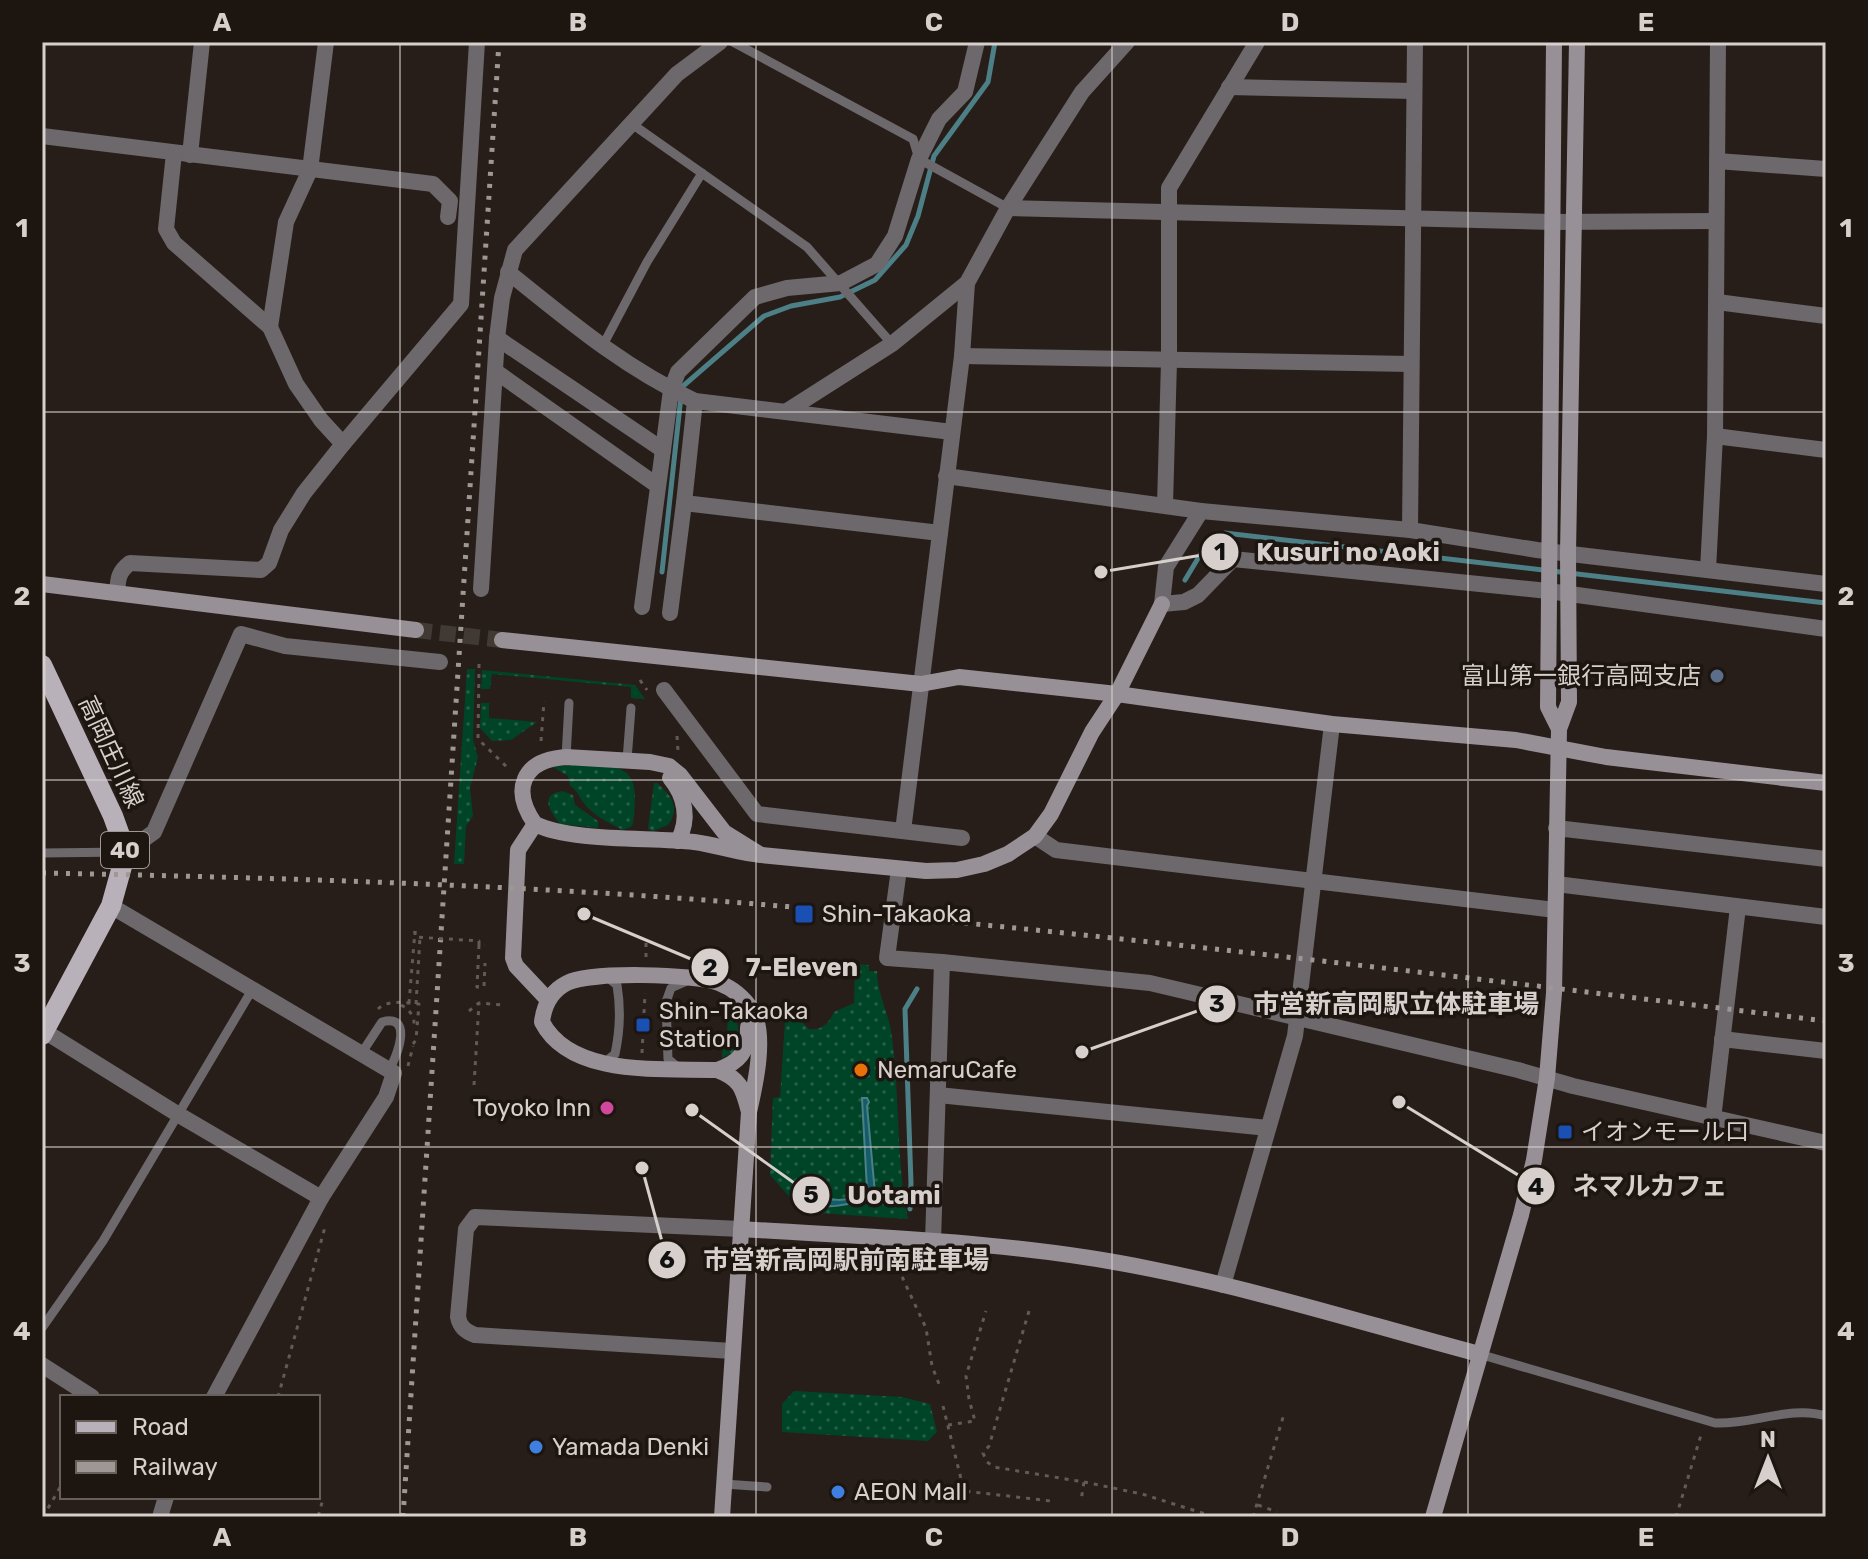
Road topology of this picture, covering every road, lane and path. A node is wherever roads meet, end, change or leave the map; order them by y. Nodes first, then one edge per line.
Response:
1 (202, 42) edge
2 (326, 42) edge
3 (477, 42) edge
4 (720, 42) edge
5 (733, 42) edge
6 (977, 42) edge
7 (1127, 42) edge
8 (1257, 42) edge
9 (1415, 42) edge
10 (1554, 42) edge
11 (1577, 42) edge
12 (1718, 42) edge
13 (1229, 87) junction
14 (1414, 91) junction
15 (632, 124) junction
16 (42, 136) edge
17 (182, 154) junction
18 (919, 159) junction
19 (1717, 161) junction
20 (1826, 169) edge
21 (310, 170) junction
22 (702, 173) junction
23 (1008, 208) junction
24 (1169, 214) junction
25 (448, 217) dead end
26 (1414, 219) junction
27 (1715, 221) junction
28 (1552, 222) junction
29 (1574, 223) junction
30 (508, 272) junction
31 (841, 283) junction
32 (967, 283) junction
33 (1717, 302) junction
34 (1826, 316) edge
35 (270, 327) junction
36 (497, 338) junction
37 (892, 344) junction
38 (601, 347) junction
39 (962, 356) junction
40 (1169, 361) junction
41 (1411, 364) junction
42 (495, 371) junction
43 (671, 390) junction
44 (693, 400) junction
45 (787, 411) junction
46 (952, 432) junction
47 (1715, 436) junction
48 (343, 444) junction
49 (663, 450) junction
50 (1826, 450) edge
51 (946, 476) junction
52 (658, 486) junction
53 (684, 503) junction
54 (1165, 505) junction
55 (1201, 511) junction
56 (1410, 530) junction
57 (940, 533) junction
58 (1548, 557) junction
59 (1568, 558) junction
60 (1708, 570) junction
61 (42, 584) edge
62 (1826, 584) edge
63 (1548, 587) junction
64 (481, 589) dead end
65 (1568, 590) junction
66 (117, 593) junction
67 (1162, 604) junction
68 (642, 607) dead end
69 (670, 613) dead end
70 (1826, 629) edge
71 (416, 630) tunnel mouth
72 (502, 640) tunnel mouth
73 (440, 662) dead end
74 (479, 664) dead end
75 (42, 665) edge
76 (921, 684) junction
77 (664, 690) dead end
78 (1117, 694) junction
79 (478, 696) junction
80 (486, 696) dead end
81 (544, 701) dead end
82 (569, 703) dead end
83 (631, 708) dead end
84 (1332, 724) junction
85 (1559, 738) junction
86 (541, 741) dead end
87 (566, 757) junction
88 (627, 760) junction
89 (650, 762) junction
90 (509, 769) dead end
91 (1826, 783) edge
92 (535, 824) junction
93 (1556, 828) junction
94 (903, 831) junction
95 (1035, 836) junction
96 (962, 838) dead end
97 (678, 841) junction
98 (126, 852) junction
99 (42, 853) edge
100 (761, 855) junction
101 (1826, 859) edge
102 (899, 869) junction
103 (1314, 882) junction
104 (1556, 884) junction
105 (111, 906) junction
106 (1738, 907) junction
107 (1555, 910) junction
108 (1826, 917) edge
109 (420, 937) junction
110 (646, 940) dead end
111 (942, 962) junction
112 (485, 963) dead end
113 (606, 976) junction
114 (646, 976) junction
115 (690, 979) junction
116 (252, 990) junction
117 (742, 998) junction
118 (548, 1000) junction
119 (416, 1002) dead end
120 (409, 1003) dead end
121 (479, 1003) junction
122 (503, 1005) dead end
123 (469, 1011) dead end
124 (1297, 1018) junction
125 (43, 1032) edge
126 (1722, 1039) junction
127 (1826, 1051) edge
128 (361, 1054) junction
129 (602, 1064) junction
130 (641, 1067) junction
131 (680, 1069) junction
132 (389, 1070) junction
133 (717, 1070) junction
134 (1547, 1078) junction
135 (474, 1085) dead end
136 (938, 1095) junction
137 (749, 1112) junction
138 (179, 1115) junction
139 (1713, 1119) junction
140 (1268, 1128) junction
141 (1826, 1143) edge
142 (321, 1198) junction
143 (741, 1229) junction
144 (933, 1241) junction
145 (899, 1257) dead end
146 (1223, 1285) junction
147 (986, 1311) dead end
148 (1029, 1311) dead end
149 (42, 1328) edge
150 (732, 1351) junction
151 (1479, 1354) junction
152 (42, 1365) edge
153 (939, 1384) dead end
154 (89, 1395) edge
155 (215, 1395) edge
156 (279, 1395) edge
157 (943, 1406) dead end
158 (1284, 1414) dead end
159 (1826, 1416) edge
160 (948, 1425) junction
161 (1701, 1435) dead end
162 (1084, 1482) junction
163 (724, 1484) junction
164 (60, 1487) edge
165 (767, 1487) dead end
166 (320, 1498) edge
167 (1051, 1501) dead end
168 (1081, 1501) dead end
169 (1256, 1504) junction
170 (1277, 1512) dead end
171 (43, 1517) edge
172 (318, 1517) edge
173 (722, 1517) edge
174 (1215, 1517) edge
175 (1253, 1517) edge
176 (1433, 1517) edge
177 (1676, 1517) edge

1 - 17 street
2 - 21 street
3 - 48 street
4 - 15 street
5 - 18 lane
6 - 18 street
7 - 23 street
8 - 13 street
9 - 14 street
10 - 28 street
11 - 29 street
12 - 19 street
13 - 14 street
13 - 24 street
14 - 26 street
15 - 22 lane
15 - 30 street
16 - 17 street
17 - 21 street
17 - 35 street
18 - 23 lane
18 - 31 street
19 - 20 street
19 - 27 street
21 - 25 street
21 - 35 street
22 - 31 lane
22 - 38 lane
23 - 24 street
23 - 32 street
24 - 26 street
24 - 40 street
26 - 28 street
26 - 41 street
27 - 29 street
27 - 33 street
28 - 29 street
28 - 58 street
29 - 59 street
30 - 36 street
30 - 38 street
31 - 37 lane
31 - 43 street
32 - 37 street
32 - 39 street
33 - 34 street
33 - 47 street
35 - 48 street
36 - 42 street
36 - 49 street
37 - 45 street
38 - 43 street
39 - 40 street
39 - 46 street
40 - 41 street
40 - 54 street
41 - 56 street
42 - 52 street
42 - 64 street
43 - 44 street
43 - 49 street
44 - 45 street
44 - 53 street
45 - 46 street
46 - 51 street
47 - 50 street
47 - 60 street
48 - 66 street
49 - 52 street
51 - 54 street
51 - 57 street
52 - 68 street
53 - 57 street
53 - 69 street
54 - 55 street
55 - 56 street
55 - 67 street
56 - 58 street
57 - 76 street
58 - 59 street
58 - 63 street
59 - 60 street
59 - 65 street
60 - 62 street
61 - 66 street
63 - 65 street
63 - 67 street
63 - 85 street
65 - 70 street
65 - 85 street
66 - 71 street
67 - 78 street
72 - 76 street
73 - 98 street
74 - 79 path
75 - 98 main road, 高岡庄川線 / 40
76 - 78 street
76 - 94 street
77 - 94 street
78 - 84 street
78 - 95 street
79 - 80 path
79 - 90 path
81 - 86 path
82 - 87 lane
83 - 88 lane
84 - 85 street
84 - 103 street
85 - 91 street
85 - 93 street
87 - 88 street
87 - 92 street
88 - 89 street
89 - 97 street
89 - 100 street
92 - 97 street
92 - 118 street
93 - 101 street
93 - 104 street
94 - 96 street
95 - 102 street
95 - 103 street
97 - 100 street
98 - 99 lane
98 - 105 main road, 40
100 - 102 street
102 - 111 street
103 - 107 street
103 - 124 street
104 - 106 street
104 - 107 street
105 - 116 street
105 - 125 main road, 40
106 - 108 street
106 - 126 street
107 - 134 street
109 - 112 path, bridge
109 - 119 path
109 - 120 path, bridge
110 - 114 path
111 - 124 street
111 - 136 street
113 - 114 street
113 - 118 street
113 - 129 lane
114 - 115 street
114 - 130 path
115 - 117 street
115 - 131 lane
116 - 128 street
116 - 138 lane
117 - 133 street
117 - 137 street
118 - 129 street
121 - 122 path
121 - 123 path
121 - 135 path
124 - 134 street
124 - 140 street
125 - 138 street
126 - 127 street
126 - 139 street
128 - 132 street
128 - 132 lane
129 - 130 street
130 - 131 street
131 - 133 street
132 - 142 street
133 - 137 street
134 - 139 street
134 - 151 street
136 - 140 street
136 - 144 street
137 - 143 street
138 - 142 street
138 - 149 lane
139 - 141 street
140 - 146 street
142 - 155 street
142 - 156 path
143 - 144 street
143 - 150 street
143 - 150 street
144 - 146 street
145 - 153 path
146 - 151 street
147 - 160 path
148 - 162 path
150 - 163 street
151 - 159 lane
151 - 176 street
152 - 154 street
157 - 160 path
158 - 169 path
160 - 167 path
161 - 177 path
162 - 168 path
162 - 174 path
163 - 165 lane
163 - 173 street
164 - 171 path
166 - 172 path
169 - 170 path
169 - 175 path

